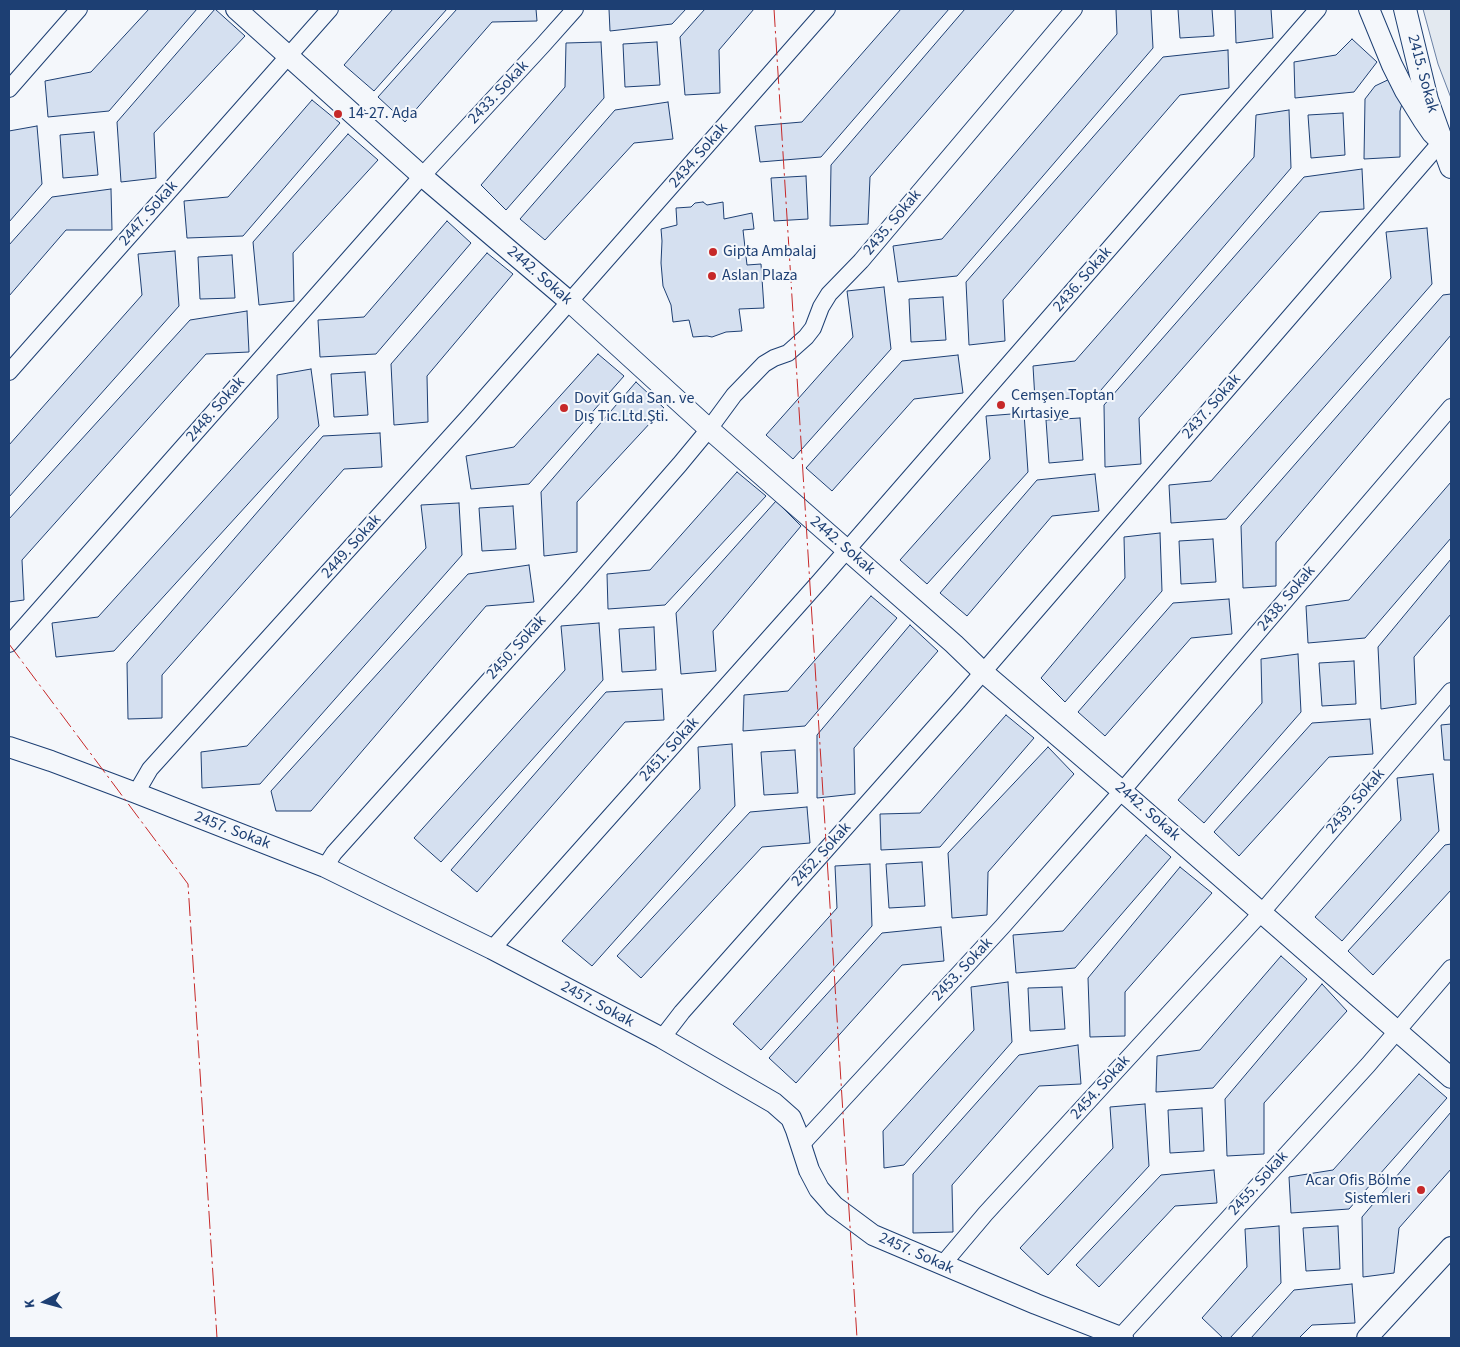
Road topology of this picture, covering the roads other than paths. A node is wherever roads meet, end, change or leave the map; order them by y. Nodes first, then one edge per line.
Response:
1 (80, 9) edge
2 (236, 9) edge
3 (330, 9) edge
4 (575, 9) edge
5 (827, 9) edge
6 (1074, 9) edge
7 (1318, 9) edge
8 (1369, 9) edge
9 (1405, 9) edge
10 (289, 56) junction
11 (9, 89) edge
12 (1441, 142) junction
13 (1451, 167) edge
14 (422, 176) junction
15 (570, 302) junction
16 (9, 372) edge
17 (1451, 407) edge
18 (709, 429) junction
19 (847, 550) junction
20 (9, 644) edge
21 (983, 672) junction
22 (1451, 691) edge
23 (9, 747) edge
24 (1122, 791) junction
25 (136, 793) junction
26 (325, 867) junction
27 (1262, 912) junction
28 (492, 949) junction
29 (1451, 968) edge
30 (1397, 1031) junction
31 (662, 1038) junction
32 (1451, 1078) edge
33 (800, 1146) junction
34 (1451, 1247) edge
35 (942, 1265) junction
36 (1122, 1338) edge
37 (1367, 1338) edge

1 - 11 street
2 - 10 street, 2442. Sokak
3 - 10 street, 2447. Sokak
4 - 14 street, 2433. Sokak
5 - 15 street, 2434. Sokak
6 - 18 street, 2435. Sokak
7 - 19 street, 2436. Sokak
8 - 12 street
9 - 12 main road, 2415. Sokak
10 - 14 street, 2442. Sokak
10 - 16 street, 2447. Sokak
12 - 13 main road, 2415. Sokak
12 - 21 street, 2437. Sokak
14 - 15 street, 2442. Sokak
14 - 20 street, 2448. Sokak
15 - 18 street, 2442. Sokak
15 - 25 street, 2449. Sokak
17 - 24 street, 2438. Sokak
18 - 19 street, 2442. Sokak
18 - 26 street, 2450. Sokak
19 - 21 street, 2442. Sokak
19 - 28 street, 2451. Sokak
21 - 24 street, 2442. Sokak
21 - 31 street, 2452. Sokak
22 - 27 street, 2439. Sokak
23 - 25 street, 2457. Sokak
24 - 27 street, 2442. Sokak
24 - 33 street, 2453. Sokak
25 - 26 street, 2457. Sokak
26 - 28 street, 2457. Sokak
27 - 30 street, 2442. Sokak
27 - 35 street, 2454. Sokak
28 - 31 street, 2457. Sokak
29 - 30 street, 2455. Sokak
30 - 32 street, 2442. Sokak
30 - 36 street, 2455. Sokak
31 - 33 street, 2457. Sokak
33 - 35 street, 2457. Sokak
34 - 37 street
35 - 36 street, 2457. Sokak

